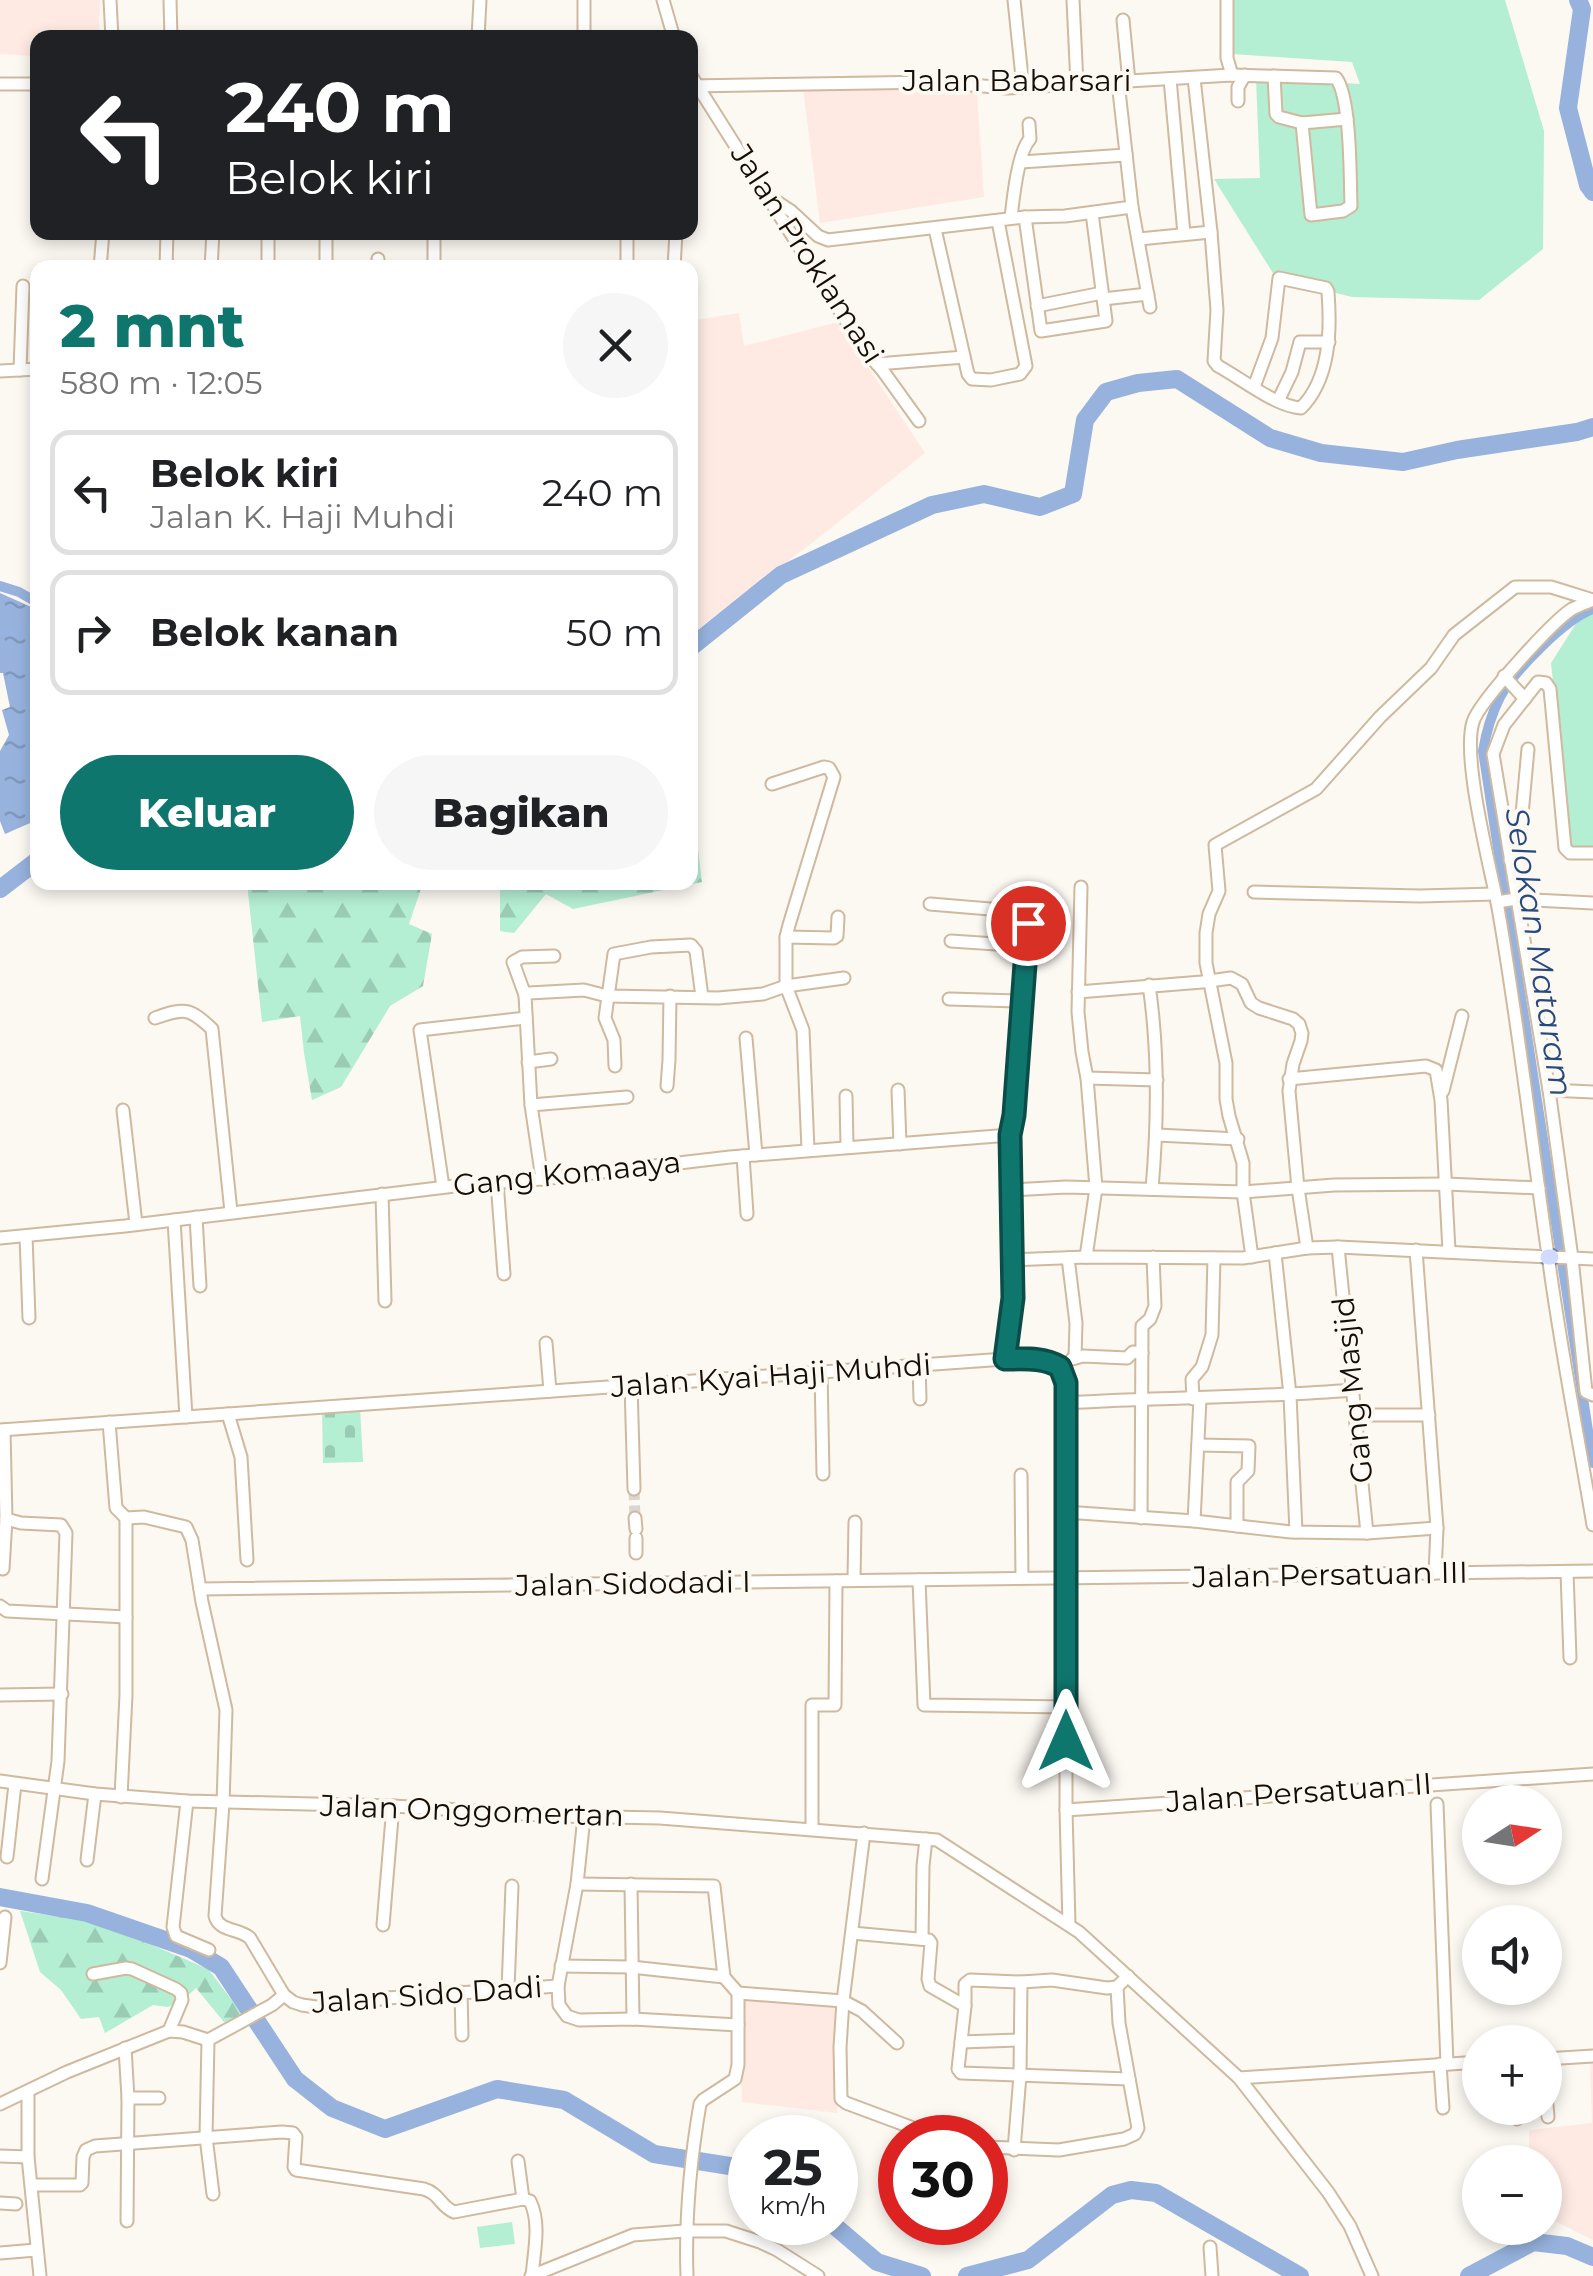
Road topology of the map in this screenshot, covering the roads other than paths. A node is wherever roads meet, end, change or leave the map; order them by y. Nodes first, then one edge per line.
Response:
1 (110, 0) edge
2 (170, 0) edge
3 (480, 0) edge
4 (584, 0) edge
5 (663, 0) edge
6 (1014, 0) edge
7 (1074, 0) edge
8 (1227, 0) edge
9 (1122, 20) dead end
10 (112, 30) edge
11 (171, 30) edge
12 (478, 30) edge
13 (584, 30) edge
14 (672, 30) edge
15 (1239, 75) junction
16 (1274, 76) junction
17 (1194, 78) junction
18 (1170, 80) junction
19 (698, 82) edge
20 (1123, 82) junction
21 (0, 84) edge
22 (30, 84) edge
23 (1077, 84) junction
24 (1023, 87) junction
25 (698, 91) edge
26 (1238, 102) dead end
27 (1347, 119) junction
28 (1302, 123) junction
29 (1029, 124) dead end
30 (1126, 155) junction
31 (1022, 162) junction
32 (766, 194) junction
33 (1132, 206) junction
34 (1092, 213) junction
35 (1011, 219) junction
36 (935, 229) junction
37 (1211, 232) junction
38 (1184, 234) junction
39 (1139, 240) junction
40 (22, 286) dead end
41 (1102, 296) junction
42 (1036, 306) junction
43 (1328, 342) junction
44 (964, 357) junction
45 (877, 364) junction
46 (30, 369) edge
47 (20, 370) junction
48 (0, 372) edge
49 (1254, 387) junction
50 (1278, 401) junction
51 (919, 420) dead end
52 (1593, 600) edge
53 (1505, 678) junction
54 (1523, 696) junction
55 (1528, 748) dead end
56 (772, 784) dead end
57 (1593, 853) edge
58 (1510, 860) junction
59 (1082, 887) dead end
60 (1030, 891) dead end
61 (1254, 892) dead end
62 (1504, 899) junction
63 (1593, 903) edge
64 (930, 904) dead end
65 (838, 917) dead end
66 (1028, 923) junction
67 (786, 937) junction
68 (952, 941) dead end
69 (1026, 946) junction
70 (554, 956) dead end
71 (844, 978) dead end
72 (1209, 981) junction
73 (1149, 985) junction
74 (786, 986) junction
75 (1078, 992) junction
76 (525, 996) junction
77 (608, 996) junction
78 (670, 996) junction
79 (702, 997) junction
80 (949, 999) dead end
81 (1022, 1001) junction
82 (1462, 1016) dead end
83 (154, 1018) dead end
84 (526, 1018) junction
85 (746, 1038) dead end
86 (551, 1059) dead end
87 (528, 1062) junction
88 (615, 1066) dead end
89 (1087, 1078) junction
90 (1290, 1079) junction
91 (1157, 1080) junction
92 (667, 1086) dead end
93 (898, 1090) dead end
94 (1549, 1090) junction
95 (1593, 1092) edge
96 (846, 1096) dead end
97 (626, 1097) dead end
98 (1441, 1100) junction
99 (531, 1105) junction
100 (123, 1110) dead end
101 (1010, 1135) junction
102 (1157, 1135) junction
103 (1238, 1140) junction
104 (900, 1144) junction
105 (847, 1148) junction
106 (808, 1150) junction
107 (749, 1156) junction
108 (542, 1179) junction
109 (498, 1182) junction
110 (1446, 1184) junction
111 (443, 1187) junction
112 (1096, 1188) junction
113 (1298, 1188) junction
114 (1539, 1188) junction
115 (1152, 1189) junction
116 (1012, 1190) junction
117 (1243, 1192) junction
118 (382, 1194) junction
119 (231, 1212) junction
120 (747, 1214) dead end
121 (196, 1217) junction
122 (174, 1220) junction
123 (136, 1224) junction
124 (26, 1236) junction
125 (0, 1238) edge
126 (1338, 1247) junction
127 (1307, 1248) junction
128 (1416, 1250) junction
129 (1449, 1251) junction
130 (1274, 1253) junction
131 (1086, 1256) junction
132 (1153, 1257) junction
133 (1252, 1257) junction
134 (1549, 1257) junction
135 (1068, 1258) junction
136 (1214, 1258) junction
137 (1572, 1258) junction
138 (1593, 1259) edge
139 (1012, 1260) junction
140 (504, 1274) dead end
141 (200, 1286) dead end
142 (384, 1302) dead end
143 (29, 1318) dead end
144 (546, 1343) dead end
145 (1142, 1353) junction
146 (1075, 1358) junction
147 (1005, 1359) junction
148 (919, 1365) junction
149 (1060, 1367) junction
150 (821, 1372) junction
151 (631, 1386) junction
152 (1353, 1390) junction
153 (550, 1391) junction
154 (1290, 1395) junction
155 (1593, 1395) edge
156 (1142, 1398) junction
157 (920, 1399) dead end
158 (1196, 1399) junction
159 (1066, 1403) junction
160 (228, 1414) junction
161 (1355, 1415) junction
162 (1428, 1415) junction
163 (186, 1417) junction
164 (109, 1422) junction
165 (2, 1430) edge
166 (1198, 1446) junction
167 (822, 1474) dead end
168 (1020, 1475) dead end
169 (634, 1489) tunnel mouth
170 (1065, 1512) junction
171 (126, 1518) junction
172 (1141, 1518) junction
173 (6, 1520) junction
174 (1194, 1521) junction
175 (855, 1522) dead end
176 (1593, 1525) edge
177 (1237, 1526) junction
178 (636, 1528) tunnel mouth
179 (1437, 1528) junction
180 (1296, 1532) junction
181 (1367, 1533) junction
182 (636, 1554) dead end
183 (247, 1560) dead end
184 (3, 1569) dead end
185 (1593, 1571) edge
186 (1567, 1572) junction
187 (1435, 1573) junction
188 (1022, 1578) junction
189 (1066, 1578) junction
190 (836, 1580) junction
191 (854, 1580) junction
192 (919, 1580) junction
193 (200, 1589) junction
194 (0, 1606) edge
195 (65, 1616) junction
196 (126, 1617) junction
197 (1570, 1658) dead end
198 (62, 1694) junction
199 (0, 1695) edge
200 (1066, 1707) junction
201 (1593, 1774) edge
202 (0, 1782) edge
203 (15, 1784) junction
204 (54, 1789) junction
205 (95, 1794) junction
206 (121, 1797) junction
207 (187, 1801) junction
208 (223, 1803) junction
209 (1135, 1804) junction
210 (1436, 1804) dead end
211 (393, 1806) junction
212 (1066, 1810) junction
213 (584, 1817) junction
214 (1136, 1818) dead end
215 (812, 1829) junction
216 (864, 1833) junction
217 (926, 1839) junction
218 (8, 1858) dead end
219 (87, 1860) dead end
220 (42, 1879) dead end
221 (577, 1884) junction
222 (631, 1884) junction
223 (512, 1886) dead end
224 (4, 1917) dead end
225 (383, 1925) dead end
226 (1069, 1925) junction
227 (852, 1933) junction
228 (922, 1939) junction
229 (210, 1950) dead end
230 (0, 1963) edge
231 (561, 1966) junction
232 (631, 1967) junction
233 (93, 1974) dead end
234 (1128, 1976) junction
235 (724, 1977) junction
236 (1020, 1982) junction
237 (558, 1986) junction
238 (1117, 1986) junction
239 (508, 1989) junction
240 (461, 1992) junction
241 (738, 1993) junction
242 (284, 1994) junction
243 (842, 2002) junction
244 (966, 2006) junction
245 (633, 2019) junction
246 (738, 2025) junction
247 (169, 2031) junction
248 (462, 2035) dead end
249 (208, 2040) junction
250 (1020, 2040) junction
251 (960, 2042) junction
252 (897, 2043) dead end
253 (126, 2048) junction
254 (1593, 2056) edge
255 (1562, 2058) edge
256 (1462, 2063) edge
257 (1443, 2064) junction
258 (1020, 2075) junction
259 (1239, 2078) junction
260 (1129, 2080) junction
261 (28, 2092) junction
262 (128, 2098) junction
263 (159, 2098) dead end
264 (0, 2104) edge
265 (1443, 2108) dead end
266 (878, 2115) edge
267 (206, 2137) junction
268 (127, 2144) junction
269 (1008, 2149) edge
270 (1014, 2150) junction
271 (0, 2156) edge
272 (28, 2157) junction
273 (518, 2161) dead end
274 (32, 2186) junction
275 (213, 2194) dead end
276 (523, 2199) junction
277 (0, 2203) edge
278 (16, 2204) dead end
279 (128, 2221) dead end
280 (685, 2230) junction
281 (1210, 2247) dead end
282 (36, 2250) junction
283 (0, 2254) edge
284 (812, 2274) edge
285 (40, 2276) edge
286 (532, 2276) edge
287 (687, 2276) edge
288 (1212, 2276) edge
289 (1372, 2276) edge

1 - 10 street
2 - 11 street
3 - 12 street
4 - 13 street
5 - 14 street
6 - 24 street
7 - 23 street
8 - 15 street
9 - 20 street
15 - 16 street, Jalan Babarsari
15 - 17 street, Jalan Babarsari
15 - 26 street
16 - 27 street, Jalan Babarsari
16 - 28 street
17 - 18 street, Jalan Babarsari
17 - 37 street
18 - 20 street, Jalan Babarsari
18 - 38 street
19 - 24 street, Jalan Babarsari
20 - 23 street, Jalan Babarsari
20 - 30 street
21 - 22 street
23 - 24 street, Jalan Babarsari
25 - 32 street, Jalan Proklamasi
27 - 28 street
27 - 28 street
29 - 31 street
30 - 31 street
30 - 33 street
31 - 35 street
32 - 36 street
32 - 45 street, Jalan Proklamasi
33 - 34 street
33 - 39 street
34 - 35 street
34 - 41 street
35 - 36 street
35 - 42 street
35 - 44 street
36 - 44 street
37 - 38 street
37 - 49 street
38 - 39 street
39 - 41 street
40 - 47 street
41 - 42 street
41 - 42 street
43 - 49 street
43 - 50 street
43 - 50 street
44 - 45 street
45 - 51 street, Jalan Proklamasi
46 - 47 street
47 - 48 street
49 - 50 street
52 - 53 street
52 - 72 street
53 - 54 street
53 - 62 street
54 - 57 street
54 - 58 street
55 - 58 street
56 - 67 street
58 - 62 street
59 - 75 street
60 - 66 street
61 - 62 street
62 - 63 street
62 - 94 street
62 - 114 street
64 - 66 street
65 - 67 street
66 - 69 street
67 - 74 street
68 - 69 street
69 - 81 street
70 - 76 street
71 - 74 street
72 - 73 street
72 - 90 street
72 - 103 street
73 - 75 street
73 - 91 street
74 - 79 street
74 - 106 street
75 - 89 street
76 - 77 street
76 - 84 street
77 - 78 street
77 - 79 street
77 - 88 street
78 - 79 street
78 - 92 street
80 - 81 street
81 - 101 street
82 - 98 street
83 - 119 street
84 - 87 street
84 - 111 street
85 - 107 street
86 - 87 street
87 - 99 street
89 - 91 street
89 - 112 street
90 - 98 street
90 - 113 street
91 - 102 street
93 - 104 street
94 - 95 street
94 - 137 street
96 - 105 street
97 - 99 street
98 - 110 street
99 - 108 street
100 - 123 street
101 - 104 street, Gang Komaaya
101 - 116 street
102 - 103 street
102 - 115 street
103 - 117 street
104 - 105 street, Gang Komaaya
105 - 106 street, Gang Komaaya
106 - 107 street, Gang Komaaya
107 - 108 street, Gang Komaaya
107 - 120 street
108 - 109 street, Gang Komaaya
109 - 111 street, Gang Komaaya
109 - 140 street
110 - 113 street
110 - 114 street
110 - 129 street
111 - 118 street, Gang Komaaya
112 - 115 street
112 - 116 street
112 - 131 street
113 - 117 street
113 - 127 street
114 - 134 street
115 - 117 street
116 - 139 street
117 - 133 street
118 - 119 street, Gang Komaaya
118 - 142 street
119 - 121 street, Gang Komaaya
121 - 122 street, Gang Komaaya
121 - 141 street
122 - 123 street, Gang Komaaya
122 - 163 street
123 - 124 street, Gang Komaaya
124 - 125 street, Gang Komaaya
124 - 143 street
126 - 127 street
126 - 128 street
126 - 152 street, Gang Masjid
127 - 130 street
128 - 129 street
128 - 162 street
129 - 134 street
130 - 133 street
130 - 154 street
131 - 132 street
131 - 135 street
132 - 136 street
132 - 145 street
133 - 136 street
134 - 137 street
134 - 176 street
135 - 139 street
135 - 146 street
136 - 158 street
137 - 138 street
137 - 155 street
139 - 147 street
144 - 153 street
145 - 146 street
145 - 156 street
146 - 149 street
147 - 148 street, Jalan Kyai Haji Muhdi
147 - 149 street, Jalan Kyai Haji Muhdi
148 - 150 street, Jalan Kyai Haji Muhdi
148 - 157 street
149 - 159 street
150 - 151 street, Jalan Kyai Haji Muhdi
150 - 167 street
151 - 153 street, Jalan Kyai Haji Muhdi
151 - 169 street
152 - 154 street
152 - 161 street, Gang Masjid
153 - 160 street, Jalan Kyai Haji Muhdi
154 - 158 street
154 - 180 street
156 - 158 street
156 - 159 street
156 - 172 street
158 - 166 street
159 - 170 street
160 - 163 street, Jalan Kyai Haji Muhdi
160 - 183 street
161 - 162 street
161 - 181 street, Gang Masjid
162 - 179 street
163 - 164 street, Jalan Kyai Haji Muhdi
164 - 165 street, Jalan Kyai Haji Muhdi
164 - 171 street
165 - 173 street
166 - 174 street
166 - 177 street
168 - 188 street
170 - 172 street
170 - 189 street
171 - 193 street
171 - 196 street
172 - 174 street
173 - 184 street
173 - 195 street
174 - 177 street
175 - 191 street
177 - 180 street
178 - 182 street
179 - 181 street
179 - 187 street
180 - 181 street
185 - 186 street, Jalan Persatuan III
186 - 187 street, Jalan Persatuan III
186 - 197 street
187 - 189 street, Jalan Persatuan III
188 - 189 street, Jalan Sidodadi I
188 - 192 street, Jalan Sidodadi I
189 - 200 street
190 - 191 street, Jalan Sidodadi I
190 - 193 street, Jalan Sidodadi I
190 - 215 street
191 - 192 street, Jalan Sidodadi I
192 - 200 street
193 - 208 street
194 - 195 street
195 - 196 street
195 - 198 street
196 - 206 street
198 - 199 street
198 - 204 street
200 - 212 street
201 - 209 street, Jalan Persatuan II
202 - 203 street, Jalan Onggomertan
203 - 204 street, Jalan Onggomertan
203 - 218 street
204 - 205 street, Jalan Onggomertan
204 - 220 street
205 - 206 street, Jalan Onggomertan
205 - 219 street
206 - 207 street, Jalan Onggomertan
207 - 208 street, Jalan Onggomertan
207 - 229 street
208 - 211 street, Jalan Onggomertan
208 - 242 street, Jalan Sido Dadi
209 - 212 street, Jalan Persatuan II
209 - 214 street
210 - 257 street
211 - 213 street, Jalan Onggomertan
211 - 225 street
212 - 226 street
213 - 215 street, Jalan Onggomertan
213 - 221 street
215 - 216 street, Jalan Onggomertan
216 - 217 street, Jalan Onggomertan
216 - 227 street
217 - 226 street, Jalan Onggomertan
217 - 228 street
221 - 222 street
221 - 231 street
222 - 232 street
222 - 235 street
223 - 239 street
224 - 230 street
226 - 234 street, Jalan Onggomertan
227 - 228 street
227 - 243 street
228 - 244 street
231 - 232 street
231 - 237 street
232 - 235 street
232 - 245 street
233 - 247 street
234 - 238 street
234 - 259 street, Jalan Onggomertan
235 - 241 street
236 - 238 street
236 - 244 street
236 - 250 street
237 - 239 street, Jalan Sido Dadi
237 - 245 street
238 - 260 street
239 - 240 street, Jalan Sido Dadi
240 - 242 street, Jalan Sido Dadi
240 - 248 street
241 - 243 street
241 - 246 street
242 - 249 street
243 - 252 street
243 - 266 street
244 - 251 street
245 - 246 street
246 - 280 street
247 - 249 street
247 - 253 street
249 - 267 street
250 - 251 street
250 - 258 street
251 - 258 street
253 - 261 street
253 - 262 street
254 - 255 street
256 - 257 street
257 - 259 street
257 - 265 street
258 - 260 street
258 - 270 street
259 - 289 street, Jalan Onggomertan
260 - 270 street
261 - 264 street
261 - 272 street
262 - 263 street
262 - 268 street
267 - 268 street
267 - 275 street
267 - 276 street
268 - 274 street
268 - 279 street
269 - 270 street
271 - 272 street
272 - 274 street
273 - 276 street
274 - 282 street
276 - 286 street
277 - 278 street
280 - 284 street
280 - 286 street
280 - 287 street
281 - 288 street
282 - 283 street
282 - 285 street

